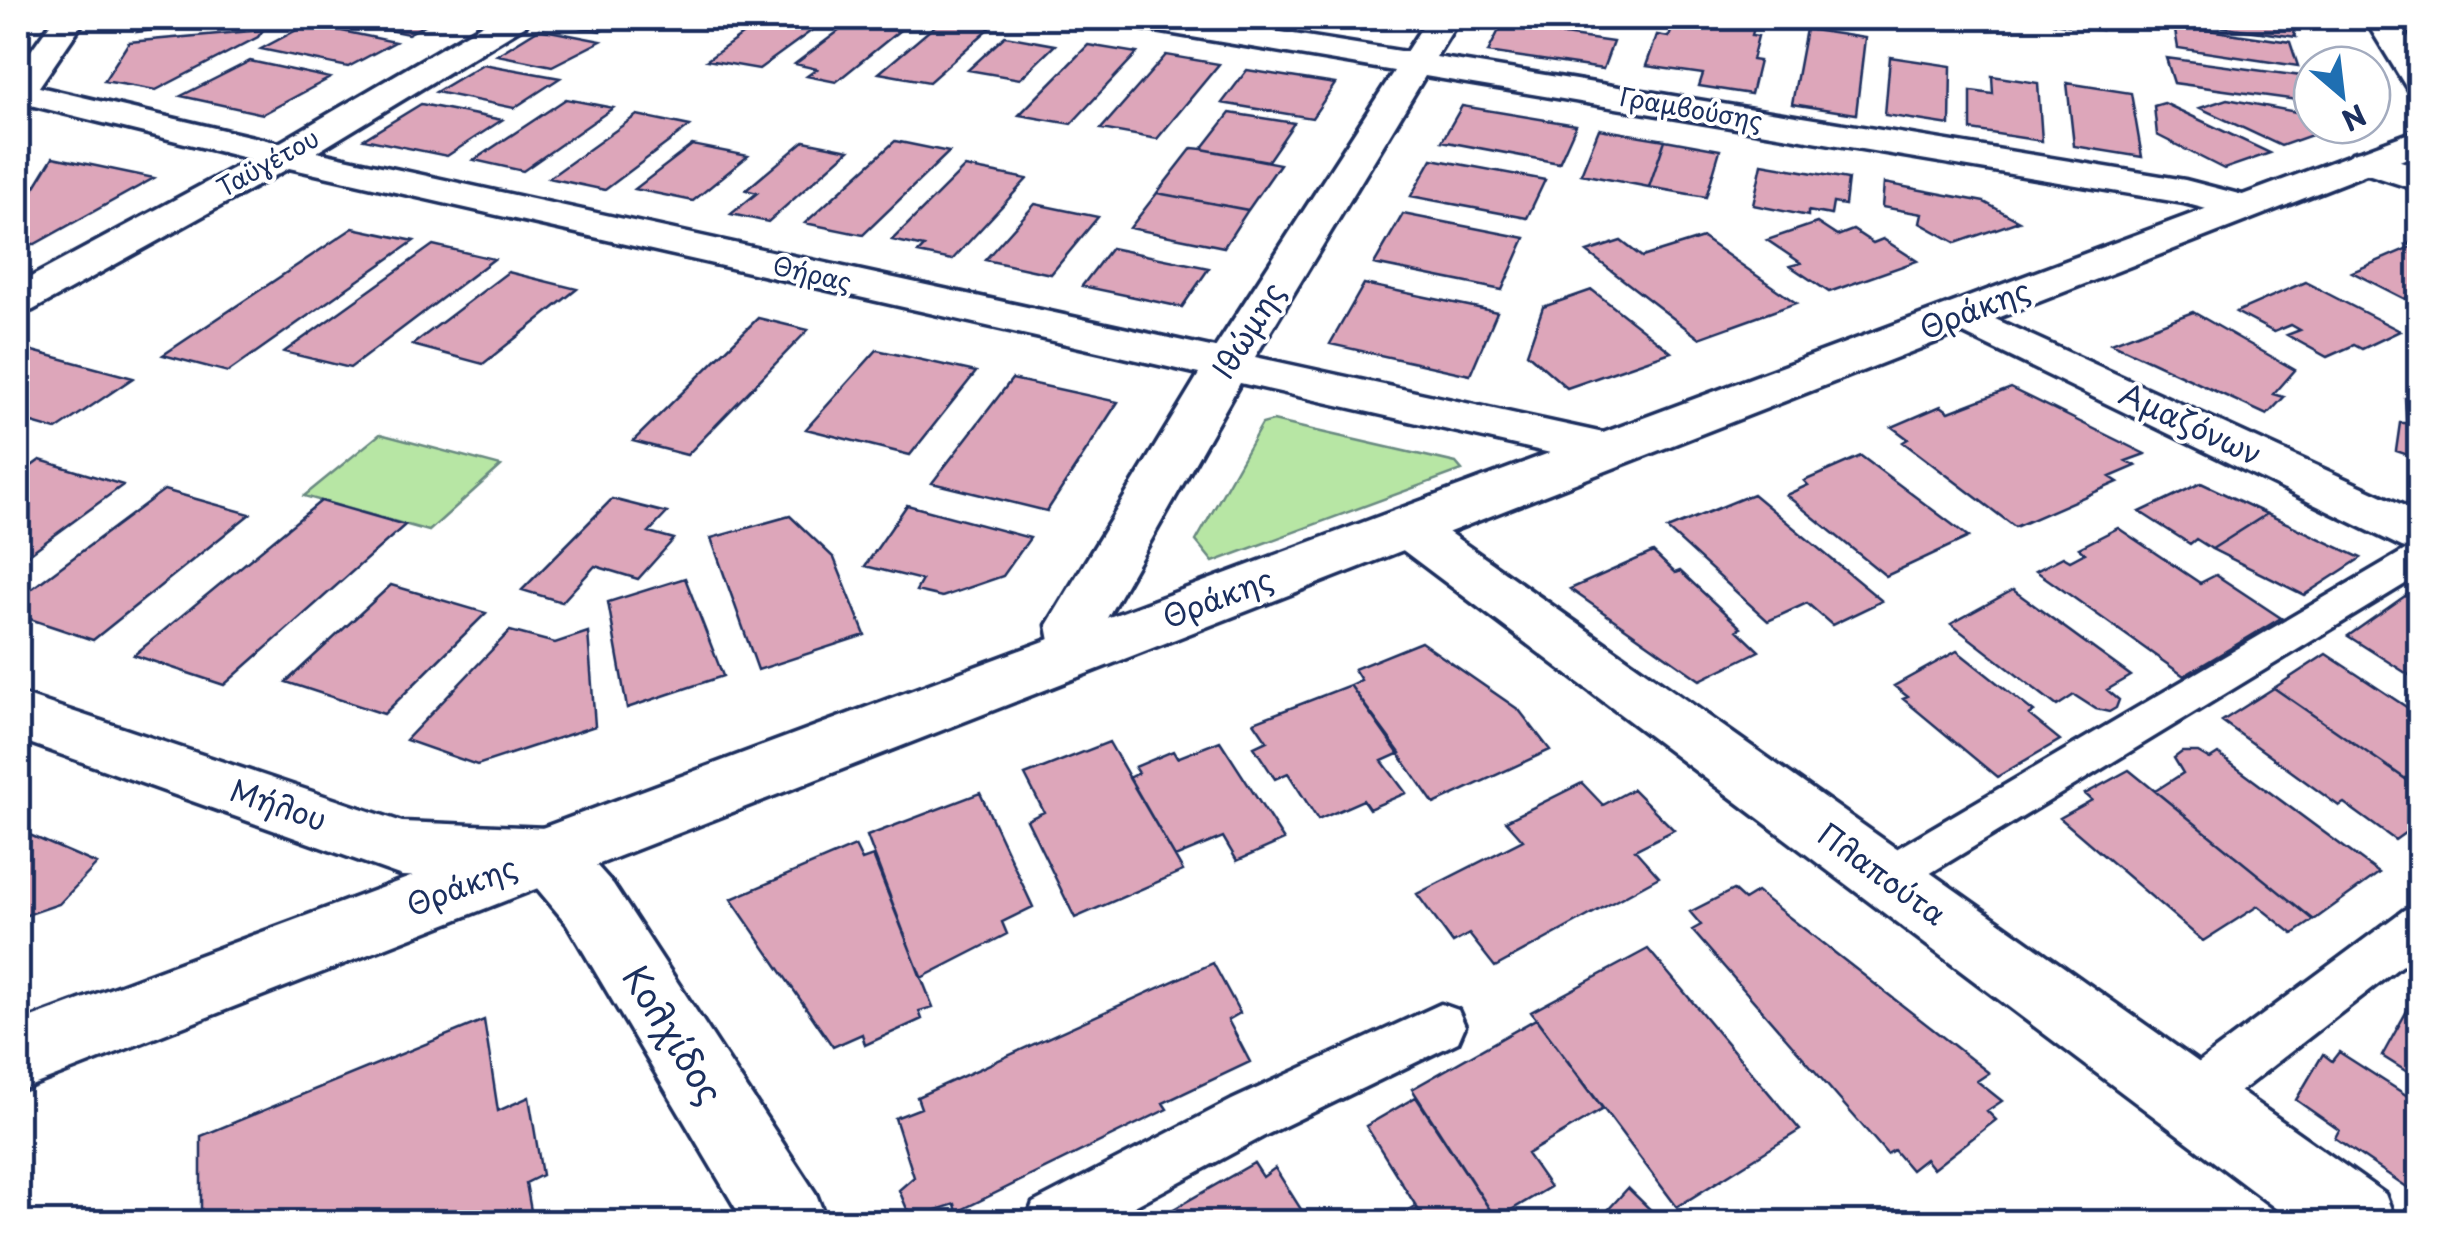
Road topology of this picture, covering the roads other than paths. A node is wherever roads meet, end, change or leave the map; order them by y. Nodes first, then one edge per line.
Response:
1 (70, 18) edge
2 (515, 18) edge
3 (1138, 18) edge
4 (1444, 18) edge
5 (2380, 18) edge
6 (1418, 63) junction
7 (2420, 83) edge
8 (18, 92) edge
9 (2420, 140) edge
10 (284, 156) junction
11 (2366, 161) junction
12 (2420, 180) edge
13 (2244, 207) junction
14 (18, 301) edge
15 (1960, 316) junction
16 (1226, 367) junction
17 (1608, 450) junction
18 (1406, 527) junction
19 (2420, 534) edge
20 (2420, 558) edge
21 (1080, 652) junction
22 (18, 716) edge
23 (547, 855) junction
24 (1885, 878) junction
25 (2420, 924) edge
26 (1441, 1026) dead end
27 (18, 1057) edge
28 (2189, 1100) junction
29 (788, 1222) edge
30 (1052, 1222) edge
31 (2357, 1222) edge

1 - 8 street
2 - 10 street, Ταϋγέτου
3 - 6 street, Γραμβούσης
4 - 6 street, Ιθώμης
5 - 7 street
6 - 13 street, Γραμβούσης
6 - 16 street, Ιθώμης
8 - 10 street, Θήρας
9 - 11 street, Θράκης
10 - 14 street, Ταϋγέτου
10 - 16 street, Θήρας
11 - 12 street
11 - 13 street, Θράκης
13 - 15 street, Θράκης
15 - 17 street, Θράκης
15 - 19 street, Αμαζόνων
16 - 17 street, Θήρας
16 - 21 street, Ιθώμης
17 - 18 street, Θράκης
18 - 21 street, Θράκης
18 - 24 street, Πλαπούτα
20 - 24 lane
21 - 23 street, Θράκης
22 - 23 street, Μήλου
23 - 27 street, Θράκης
23 - 29 street, Κολχίδος
24 - 28 street, Πλαπούτα
25 - 28 lane
26 - 30 lane
28 - 31 street, Πλαπούτα

